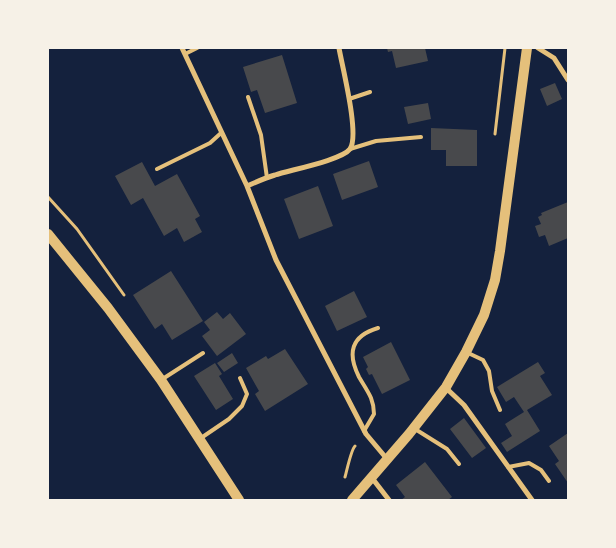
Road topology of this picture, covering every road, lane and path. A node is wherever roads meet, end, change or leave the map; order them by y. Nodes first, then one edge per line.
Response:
1 (182, 48) edge
2 (197, 48) edge
3 (339, 48) edge
4 (505, 48) edge
5 (527, 48) edge
6 (538, 48) edge
7 (184, 54) junction
8 (568, 80) edge
9 (370, 92) dead end
10 (248, 97) dead end
11 (349, 99) junction
12 (221, 133) junction
13 (421, 138) dead end
14 (494, 142) dead end
15 (350, 149) junction
16 (157, 169) dead end
17 (267, 178) junction
18 (247, 186) junction
19 (48, 234) edge
20 (378, 328) dead end
21 (466, 352) junction
22 (202, 353) dead end
23 (240, 378) dead end
24 (161, 380) junction
25 (446, 387) junction
26 (500, 410) dead end
27 (413, 428) junction
28 (365, 433) junction
29 (199, 439) junction
30 (387, 460) junction
31 (459, 464) dead end
32 (508, 467) junction
33 (372, 478) junction
34 (344, 481) dead end
35 (549, 481) dead end
36 (239, 500) edge
37 (352, 500) edge
38 (389, 500) edge
39 (532, 500) edge

1 - 7 street
2 - 7 lane
3 - 11 street
4 - 14 path
5 - 21 main road
6 - 8 street
7 - 12 street
9 - 11 lane
10 - 17 lane
11 - 15 street
12 - 16 lane
12 - 18 street
13 - 15 lane
15 - 17 street
17 - 18 street
18 - 28 street
19 - 24 main road
20 - 28 lane
21 - 25 main road
21 - 26 lane
22 - 24 lane
23 - 29 lane
24 - 29 main road
25 - 27 main road
25 - 32 street
27 - 30 main road
27 - 31 lane
28 - 30 street
28 - 34 path
29 - 36 main road
30 - 33 main road
32 - 35 lane
32 - 39 street
33 - 37 main road
33 - 38 street

